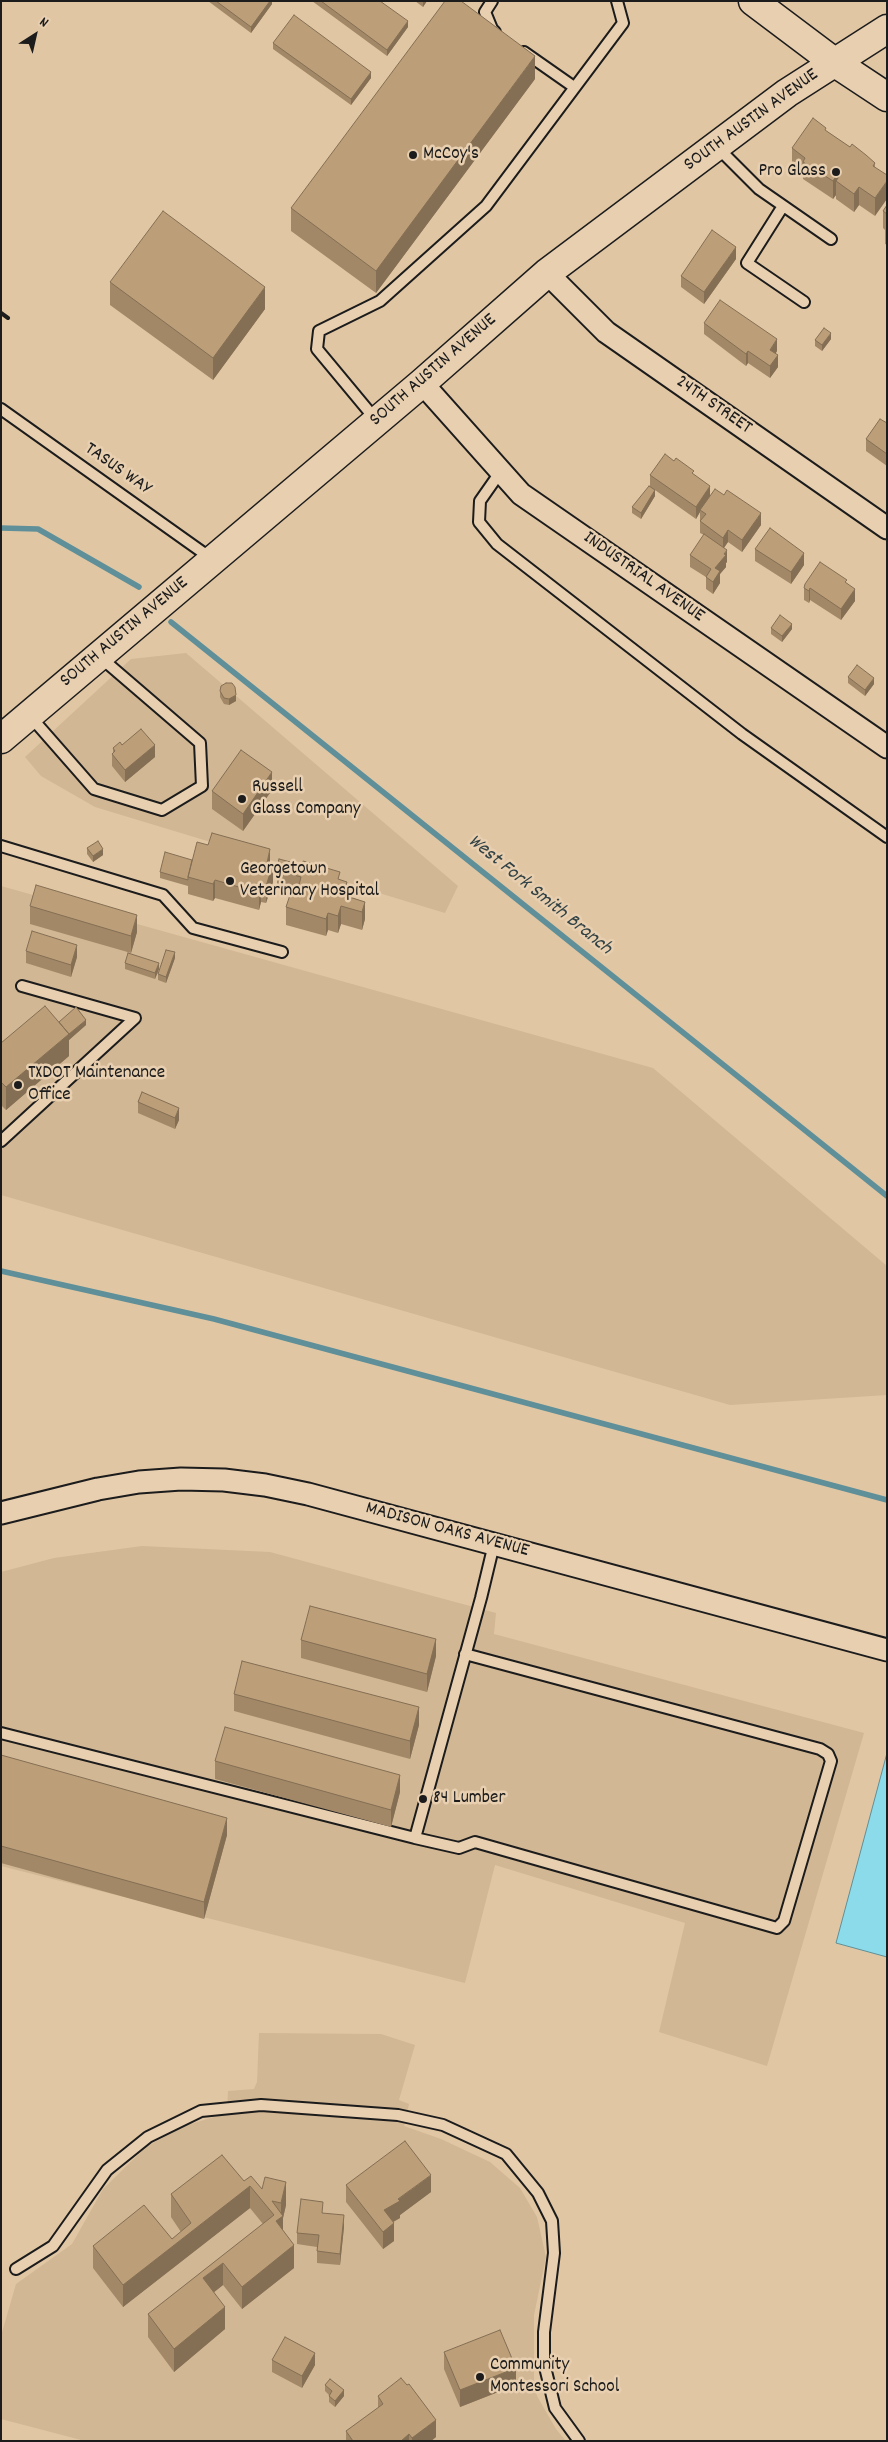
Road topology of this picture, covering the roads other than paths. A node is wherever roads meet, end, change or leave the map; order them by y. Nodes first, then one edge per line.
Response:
1 (492, 1) edge
2 (617, 1) edge
3 (753, 1) edge
4 (887, 29) edge
5 (834, 62) junction
6 (574, 87) junction
7 (887, 97) edge
8 (716, 146) junction
9 (783, 206) junction
10 (831, 239) dead end
11 (547, 273) junction
12 (804, 302) dead end
13 (422, 383) junction
14 (1, 409) edge
15 (377, 421) junction
16 (501, 471) junction
17 (887, 528) edge
18 (212, 559) junction
19 (99, 656) junction
20 (29, 715) junction
21 (1, 739) edge
22 (887, 748) edge
23 (887, 837) edge
24 (1, 846) edge
25 (282, 952) dead end
26 (22, 986) dead end
27 (1, 1141) edge
28 (1, 1513) edge
29 (494, 1544) junction
30 (887, 1650) edge
31 (465, 1654) junction
32 (1, 1733) edge
33 (415, 1838) junction
34 (16, 2269) dead end
35 (579, 2441) edge

1 - 6 lane
2 - 6 lane
3 - 5 main road
4 - 5 main road, SOUTH AUSTIN AVENUE
5 - 7 main road
5 - 8 main road, SOUTH AUSTIN AVENUE
6 - 15 lane
8 - 9 lane
8 - 11 main road, SOUTH AUSTIN AVENUE
9 - 10 lane
9 - 12 lane
11 - 13 main road, SOUTH AUSTIN AVENUE
11 - 17 street, 24TH STREET
13 - 15 main road, SOUTH AUSTIN AVENUE
13 - 16 street, INDUSTRIAL AVENUE
14 - 18 lane, TASUS WAY
15 - 18 main road, SOUTH AUSTIN AVENUE
16 - 22 street, INDUSTRIAL AVENUE
16 - 23 lane
18 - 19 main road, SOUTH AUSTIN AVENUE
19 - 20 main road, SOUTH AUSTIN AVENUE
19 - 20 lane
20 - 21 main road, SOUTH AUSTIN AVENUE
24 - 25 lane
26 - 27 lane
28 - 29 street, MADISON OAKS AVENUE
29 - 30 street, MADISON OAKS AVENUE
29 - 31 lane
31 - 33 lane
31 - 33 lane
32 - 33 lane
34 - 35 lane

